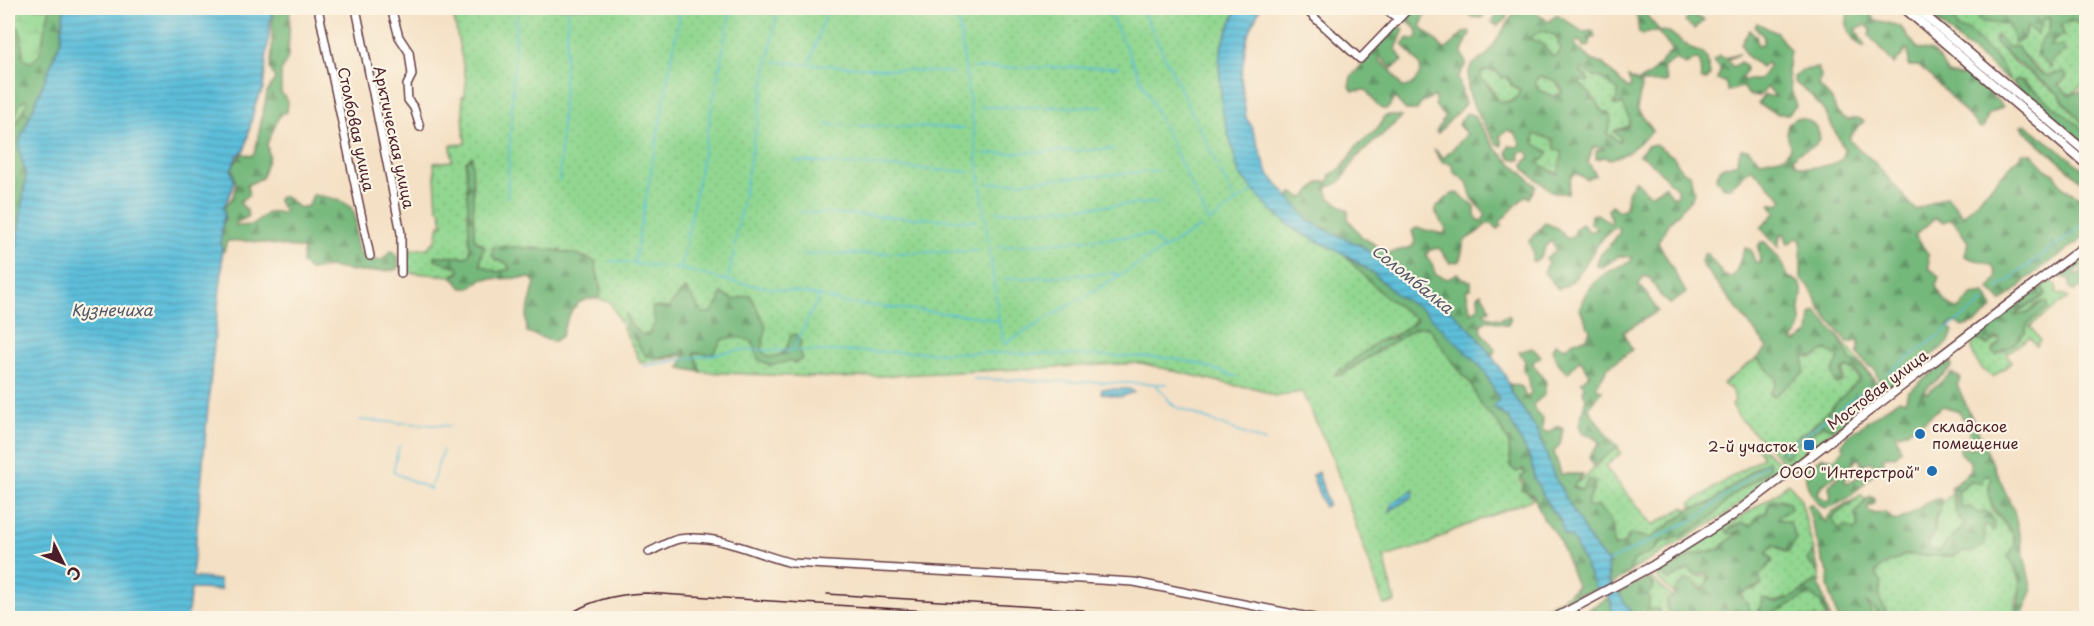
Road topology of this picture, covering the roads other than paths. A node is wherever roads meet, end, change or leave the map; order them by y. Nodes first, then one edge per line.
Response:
1 (318, 8) edge
2 (356, 8) edge
3 (391, 8) edge
4 (1304, 8) edge
5 (1384, 8) edge
6 (1410, 8) edge
7 (1904, 8) edge
8 (1916, 8) edge
9 (1397, 18) junction
10 (420, 127) dead end
11 (2086, 152) edge
12 (2086, 164) edge
13 (2086, 245) edge
14 (370, 256) dead end
15 (401, 273) dead end
16 (649, 552) dead end
17 (1314, 618) edge
18 (1555, 618) edge

1 - 14 street, Столбовая улица
2 - 15 street, Арктическая улица
3 - 10 street
4 - 9 street
5 - 9 street
6 - 9 street
7 - 12 main road
8 - 11 main road
13 - 18 main road, Мостовая улица
16 - 17 street

